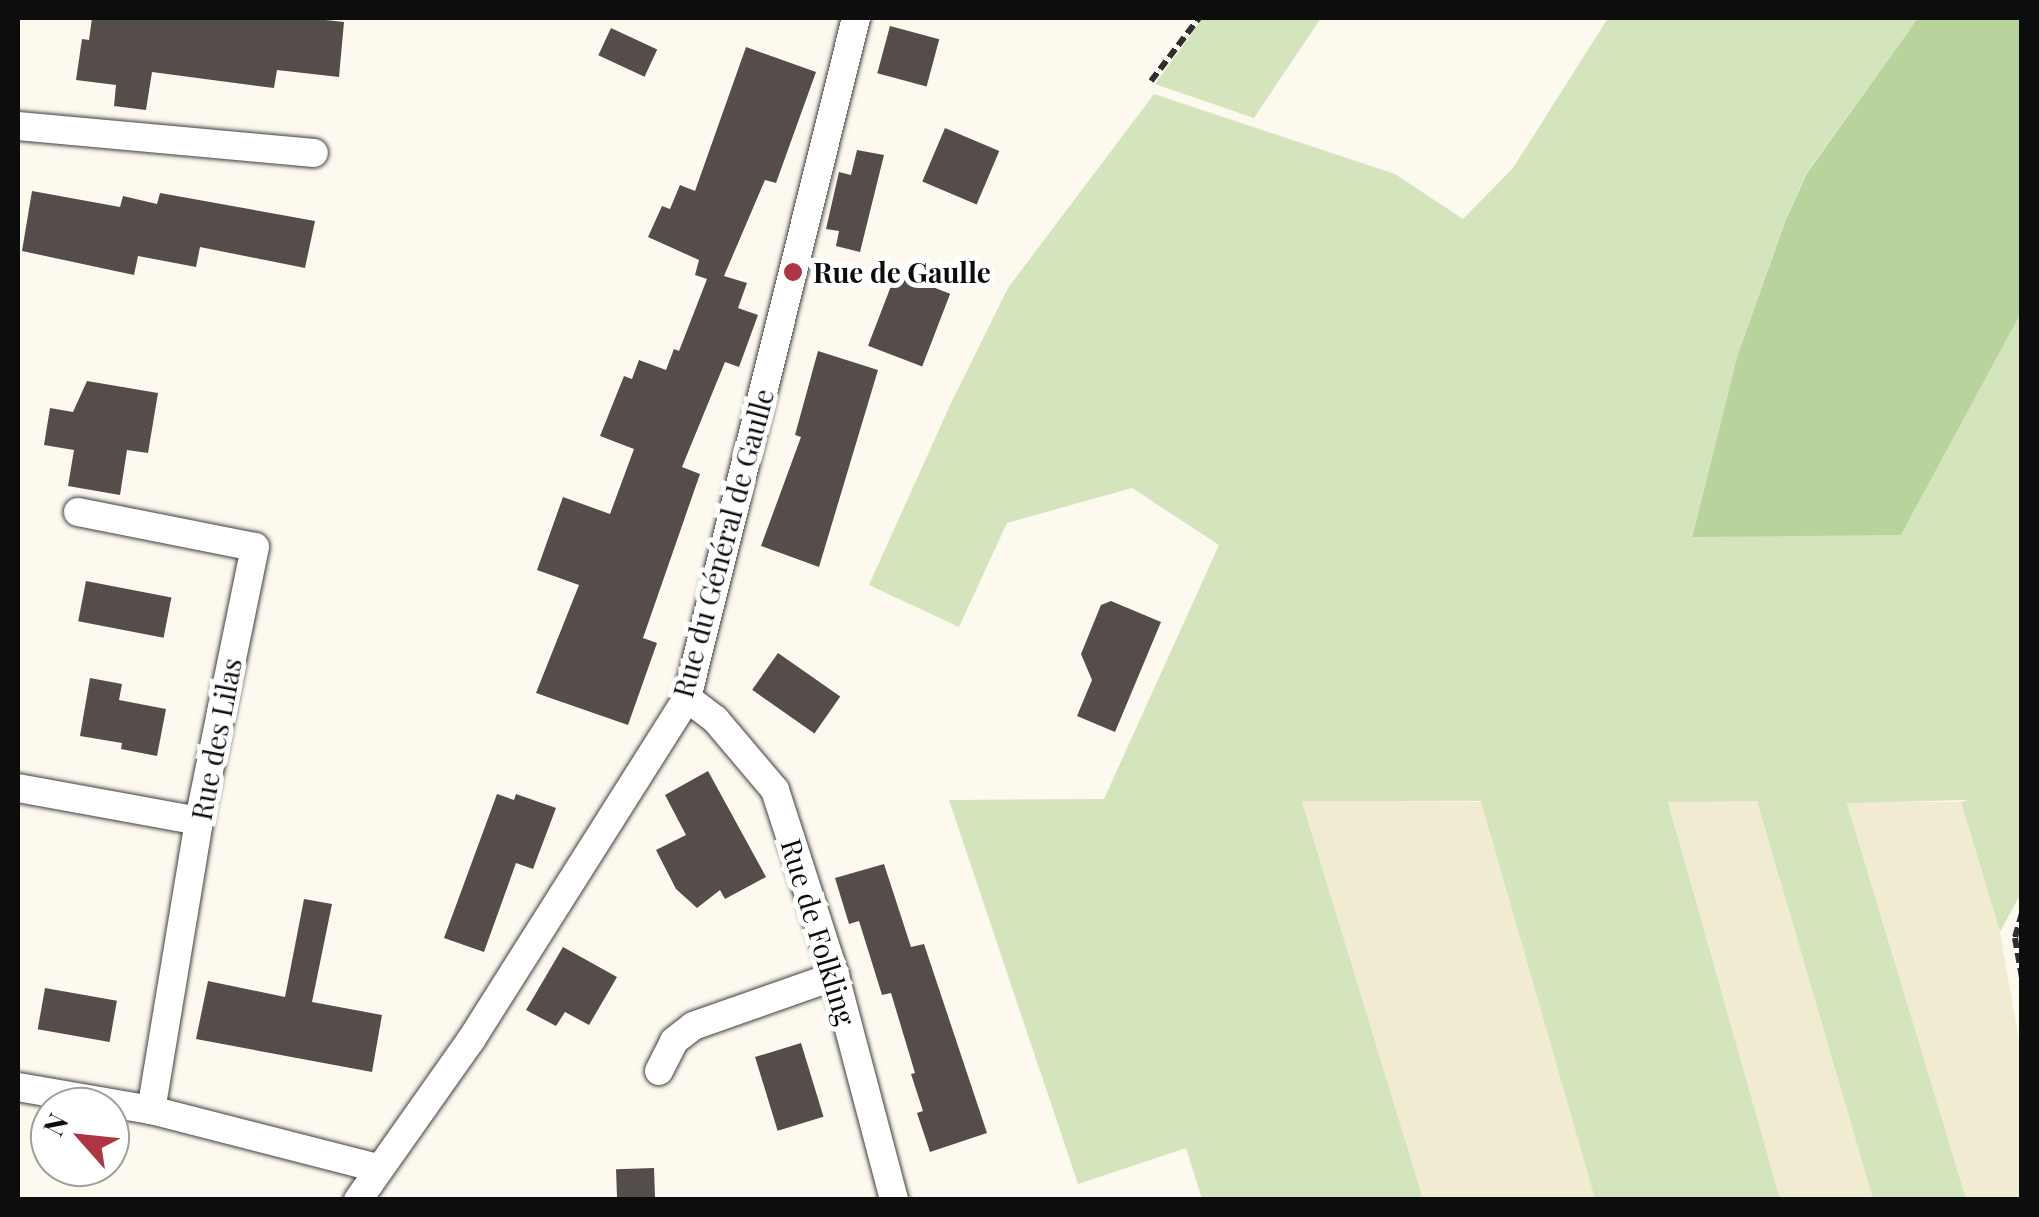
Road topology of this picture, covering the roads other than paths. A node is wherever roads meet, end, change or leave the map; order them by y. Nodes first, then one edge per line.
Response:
1 (856, 18) edge
2 (18, 126) edge
3 (314, 153) dead end
4 (78, 512) dead end
5 (687, 698) junction
6 (18, 788) edge
7 (199, 821) junction
8 (835, 976) junction
9 (659, 1071) dead end
10 (18, 1088) edge
11 (151, 1110) junction
12 (377, 1168) junction
13 (358, 1200) edge
14 (894, 1200) edge

1 - 5 street, Rue du Général de Gaulle
2 - 3 street
4 - 7 street, Rue des Lilas
5 - 8 street, Rue de Folkling
5 - 12 street, Rue du Général de Gaulle
6 - 7 street
7 - 11 street, Rue des Lilas
8 - 9 street
8 - 14 street, Rue de Folkling
10 - 11 street
11 - 12 street
12 - 13 street, Rue du Général de Gaulle

